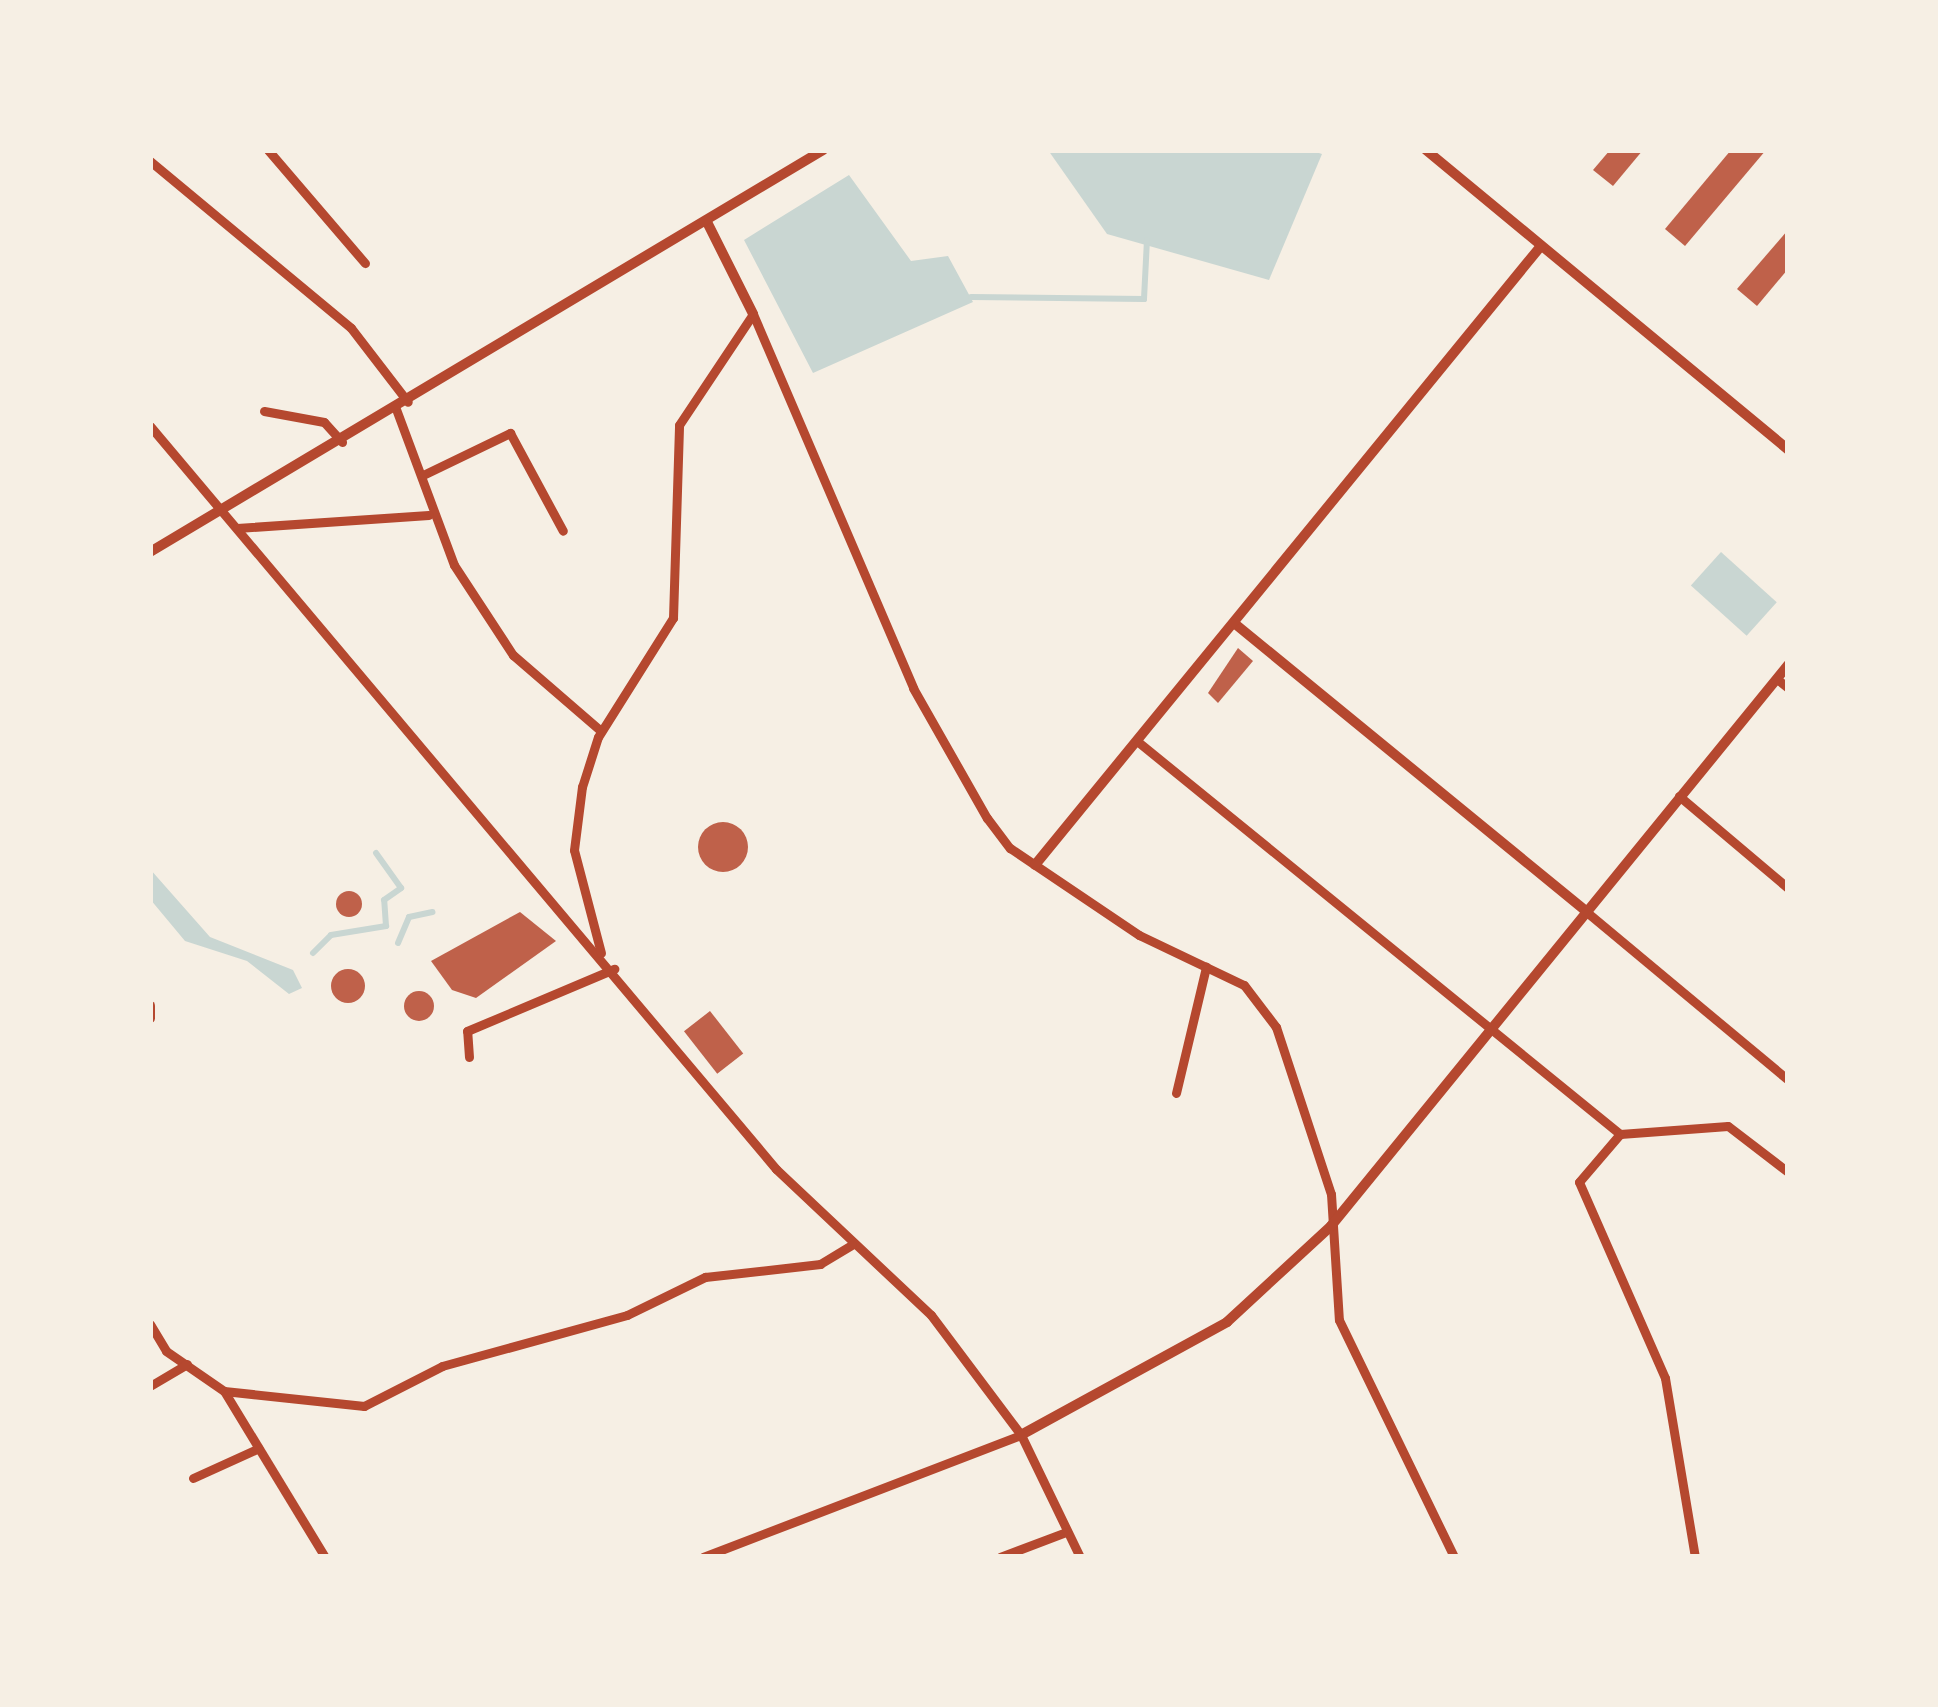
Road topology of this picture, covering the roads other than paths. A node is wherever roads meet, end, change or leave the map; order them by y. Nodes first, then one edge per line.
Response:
1 (268, 150) edge
2 (823, 150) edge
3 (1426, 150) edge
4 (150, 161) edge
5 (707, 222) junction
6 (1541, 246) junction
7 (365, 263) dead end
8 (753, 314) junction
9 (408, 403) junction
10 (396, 410) junction
11 (264, 411) dead end
12 (150, 426) edge
13 (342, 442) junction
14 (1788, 450) edge
15 (424, 475) junction
16 (222, 512) junction
17 (429, 515) junction
18 (236, 528) junction
19 (563, 531) dead end
20 (150, 552) edge
21 (1234, 623) junction
22 (1788, 665) edge
23 (1777, 679) junction
24 (1788, 688) edge
25 (601, 731) junction
26 (1137, 741) junction
27 (1679, 796) junction
28 (1035, 866) junction
29 (1788, 888) edge
30 (1583, 909) junction
31 (601, 953) junction
32 (1205, 967) junction
33 (614, 968) junction
34 (150, 1005) edge
35 (150, 1018) edge
36 (1484, 1032) junction
37 (469, 1057) dead end
38 (1788, 1080) edge
39 (1177, 1093) dead end
40 (1621, 1134) junction
41 (1788, 1172) edge
42 (1331, 1226) junction
43 (852, 1246) junction
44 (150, 1324) edge
45 (187, 1364) junction
46 (150, 1386) edge
47 (224, 1391) junction
48 (1022, 1436) junction
49 (259, 1448) junction
50 (194, 1478) dead end
51 (1066, 1532) junction
52 (325, 1557) edge
53 (705, 1557) edge
54 (1000, 1557) edge
55 (1080, 1557) edge
56 (1454, 1557) edge
57 (1695, 1557) edge

1 - 7 street
2 - 5 street
3 - 6 street
4 - 9 street
5 - 8 street
5 - 9 street
6 - 14 street
6 - 21 street
8 - 25 street
8 - 28 street
9 - 10 street
10 - 13 street
10 - 15 street
11 - 13 street
12 - 16 street
13 - 16 street
15 - 17 street
15 - 19 street
16 - 18 street
16 - 20 street
17 - 18 street
17 - 25 street
18 - 31 street
21 - 26 street
21 - 30 street
22 - 23 street
23 - 24 street
23 - 27 street
25 - 31 street
26 - 28 street
26 - 36 street
27 - 29 street
27 - 30 street
28 - 32 street
30 - 36 street
30 - 38 street
31 - 33 street
32 - 39 street
32 - 42 street
33 - 37 street
33 - 43 street
34 - 35 street
36 - 40 street
36 - 42 street
40 - 41 street
40 - 57 street
42 - 48 street
42 - 56 street
43 - 47 street
43 - 48 street
44 - 45 street
45 - 46 street
45 - 47 street
47 - 49 street
48 - 51 street
48 - 53 street
49 - 50 street
49 - 52 street
51 - 54 street
51 - 55 street

